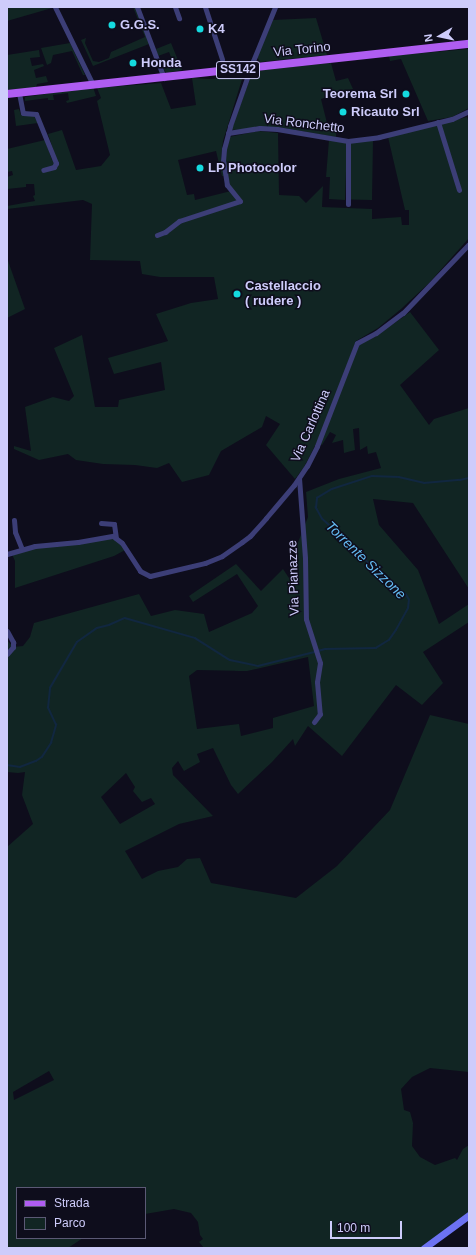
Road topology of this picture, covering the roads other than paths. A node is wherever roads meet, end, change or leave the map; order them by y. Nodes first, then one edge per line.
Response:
1 (55, 7) edge
2 (137, 7) edge
3 (175, 7) edge
4 (205, 7) edge
5 (275, 7) edge
6 (179, 18) dead end
7 (469, 44) edge
8 (222, 59) dead end
9 (251, 68) junction
10 (164, 78) junction
11 (93, 85) junction
12 (19, 93) junction
13 (7, 94) edge
14 (469, 111) edge
15 (438, 122) junction
16 (228, 133) junction
17 (348, 140) junction
18 (43, 170) dead end
19 (459, 190) dead end
20 (348, 204) dead end
21 (157, 235) dead end
22 (469, 244) edge
23 (299, 477) junction
24 (14, 520) dead end
25 (101, 523) dead end
26 (116, 538) junction
27 (22, 549) junction
28 (7, 554) edge
29 (7, 631) edge
30 (7, 654) edge
31 (314, 722) dead end
32 (469, 1215) edge
33 (424, 1248) edge

1 - 11 street
2 - 10 street
3 - 6 street
4 - 8 street
5 - 9 street
7 - 9 main road, Via Torino / SS142
9 - 10 main road, Via Torino / SS142
9 - 16 street
10 - 11 main road, Via Torino / SS142
11 - 12 main road, Via Torino / SS142
12 - 13 main road, Via Torino / SS142
12 - 18 street
14 - 15 street, Via Ronchetto
15 - 17 street, Via Ronchetto
15 - 19 street
16 - 17 street, Via Ronchetto
16 - 21 street
17 - 20 street
22 - 23 street, Via Carlottina
23 - 26 street, Via Carlottina
23 - 31 street, Via Pianazze
24 - 27 street
25 - 26 street, Via Carlottina
26 - 27 street
27 - 28 street
29 - 30 street
32 - 33 street

